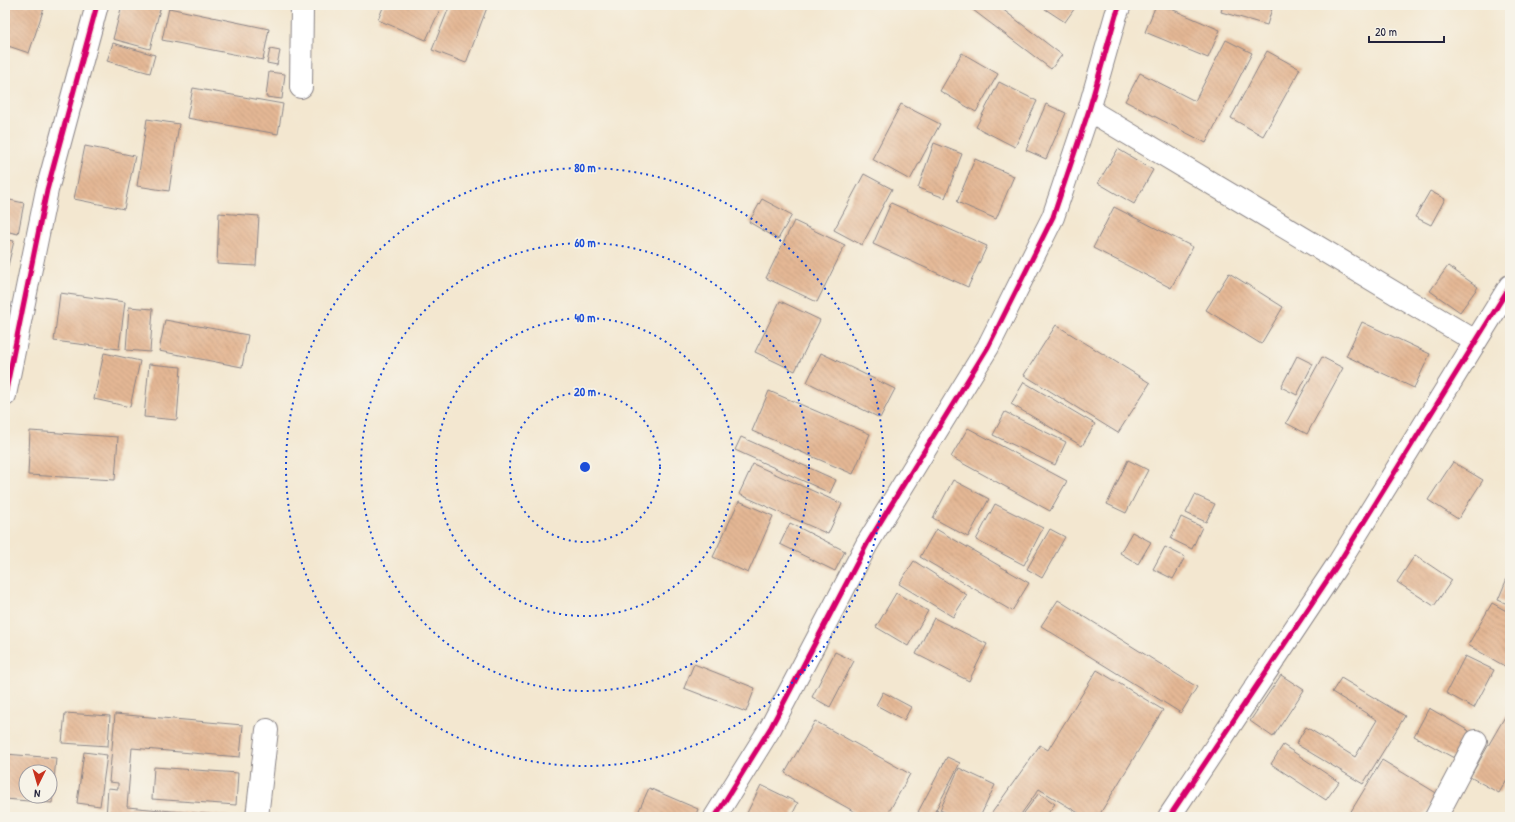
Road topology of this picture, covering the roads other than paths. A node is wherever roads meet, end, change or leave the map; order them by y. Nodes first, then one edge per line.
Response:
1 (97, 5) edge
2 (302, 5) edge
3 (1120, 5) edge
4 (301, 87) dead end
5 (1089, 110) junction
6 (1510, 286) edge
7 (1475, 341) junction
8 (5, 395) edge
9 (267, 730) dead end
10 (1476, 741) dead end
11 (257, 817) edge
12 (715, 817) edge
13 (1169, 817) edge
14 (1436, 817) edge

1 - 8 street
2 - 4 street
3 - 5 street
5 - 7 street
5 - 12 street
6 - 7 street
7 - 13 street
9 - 11 street
10 - 14 street

